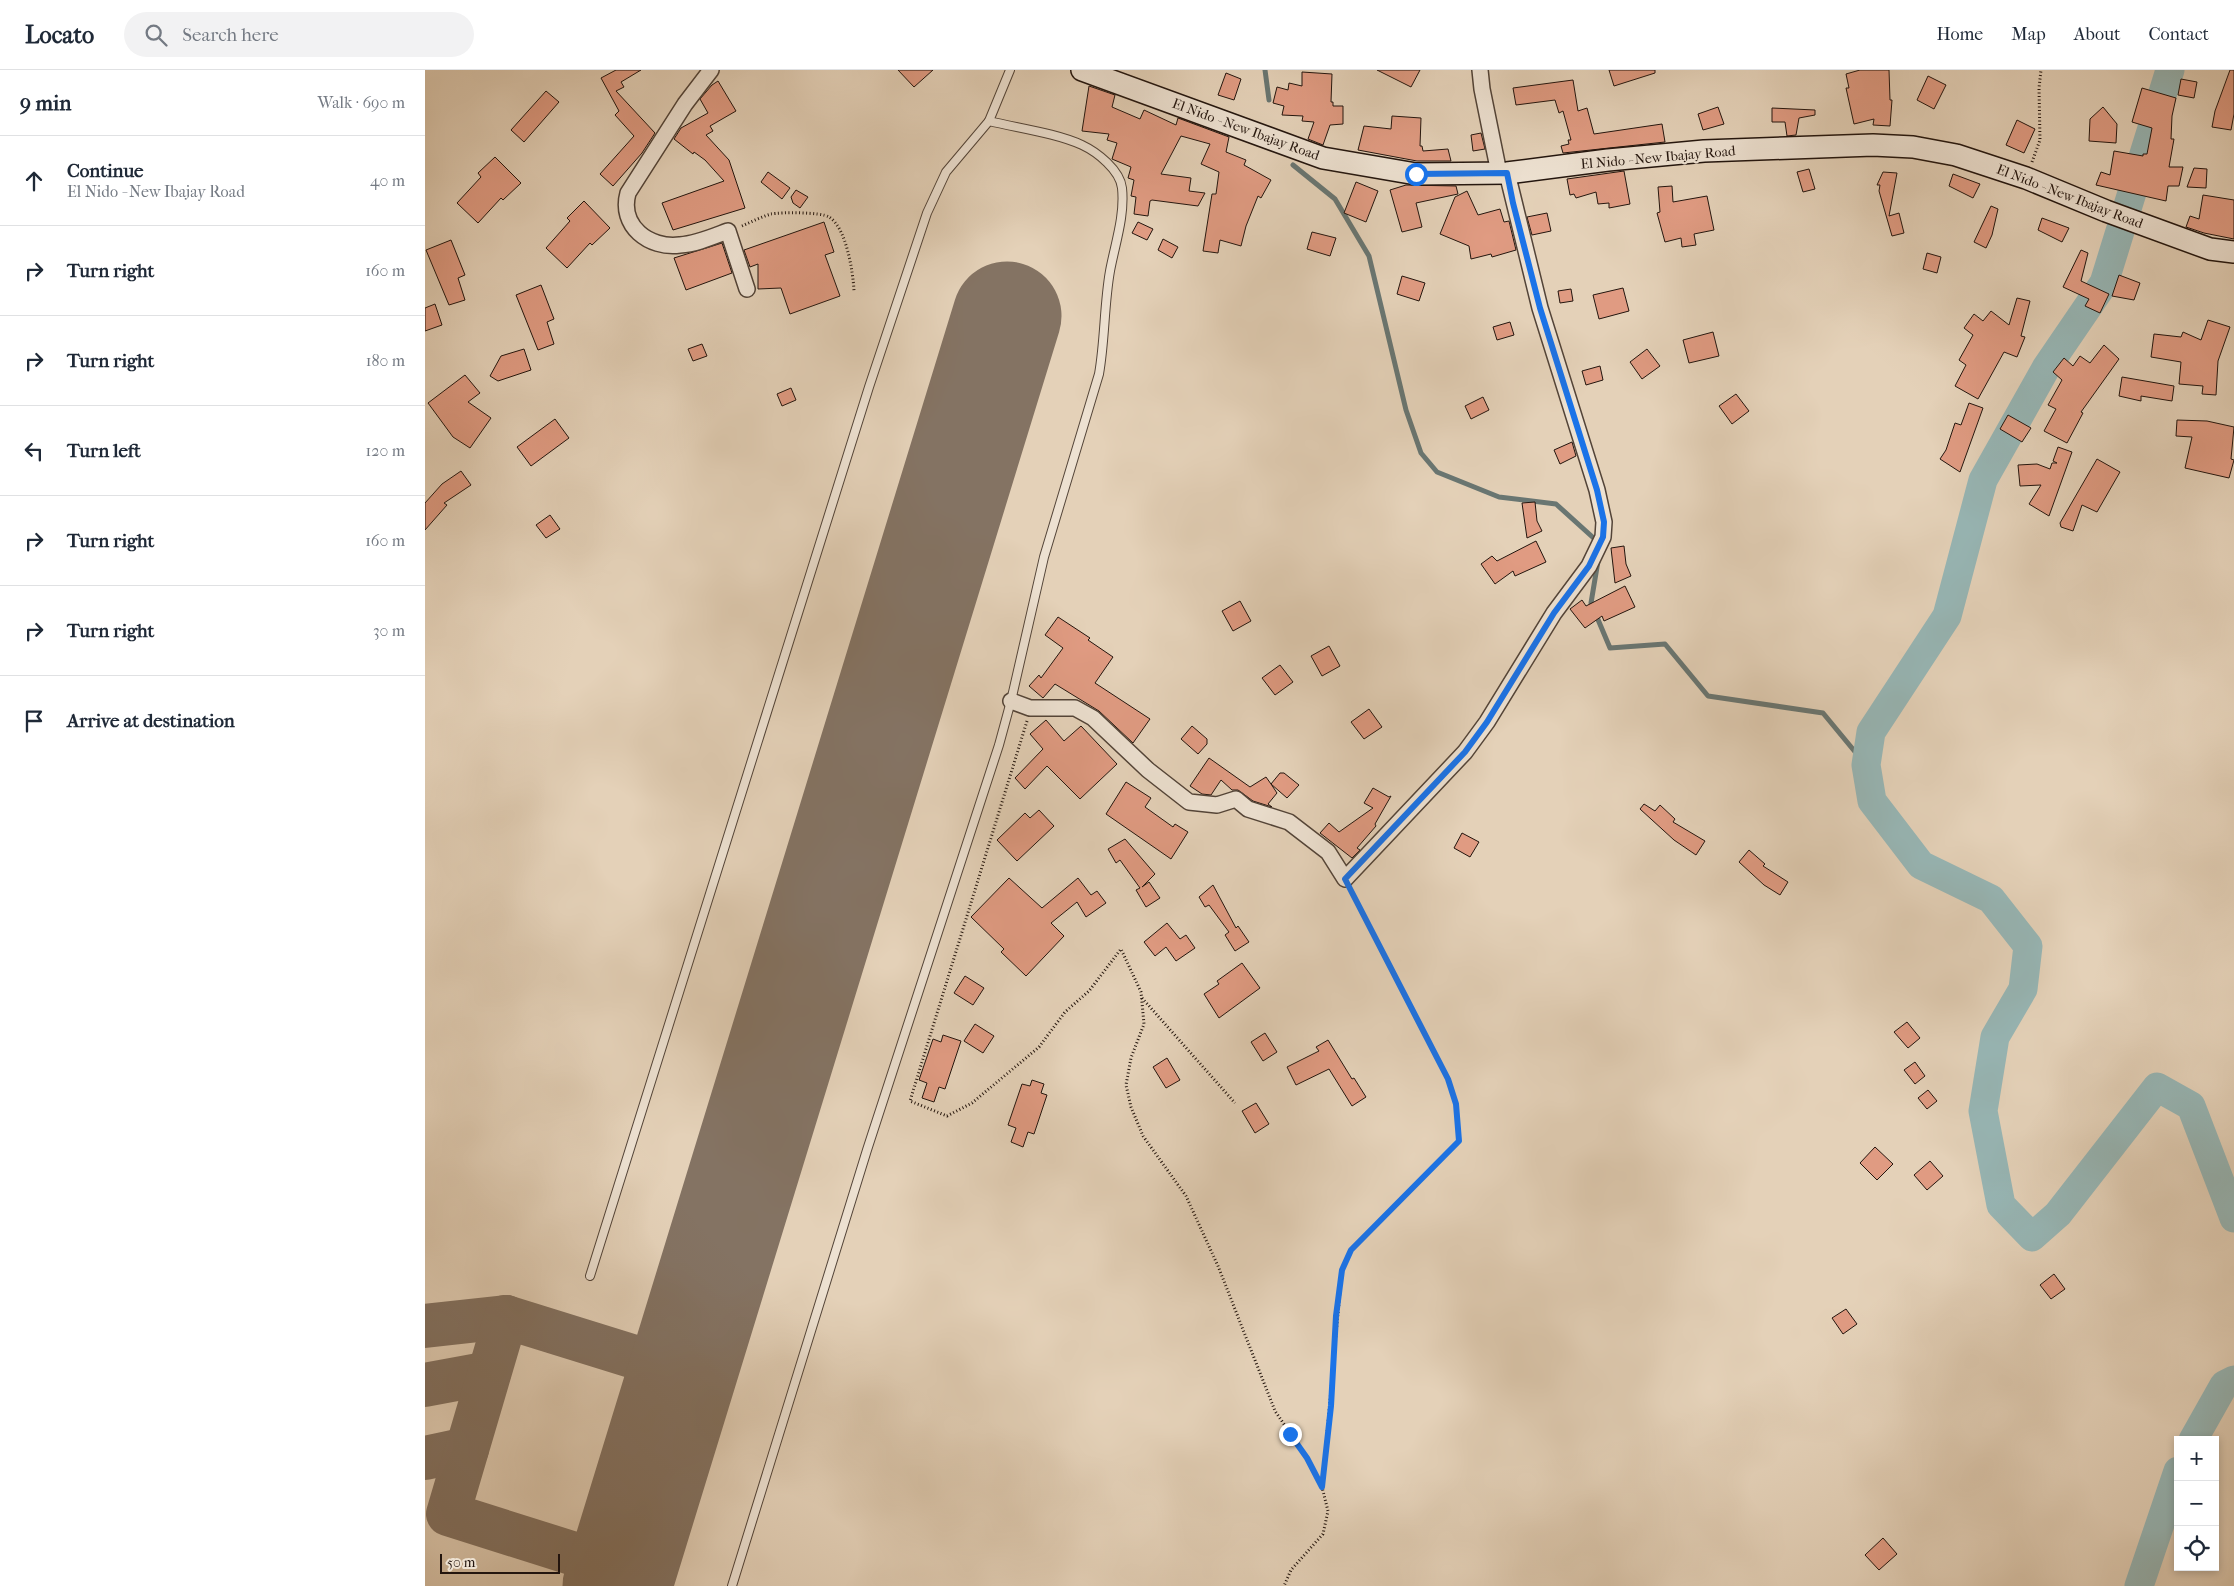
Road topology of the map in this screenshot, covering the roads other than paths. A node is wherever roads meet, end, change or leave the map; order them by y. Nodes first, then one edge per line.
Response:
1 (711, 70) edge
2 (1011, 70) edge
3 (1082, 70) edge
4 (1481, 70) edge
5 (989, 121) junction
6 (1503, 173) junction
7 (2234, 252) edge
8 (747, 289) dead end
9 (1011, 701) junction
10 (589, 1276) dead end
11 (732, 1586) edge

1 - 8 street
2 - 5 lane
3 - 6 main road, El Nido - New Ibajay Road
4 - 6 street
5 - 9 lane
5 - 10 lane
6 - 7 main road, El Nido - New Ibajay Road
6 - 9 street
9 - 11 lane

